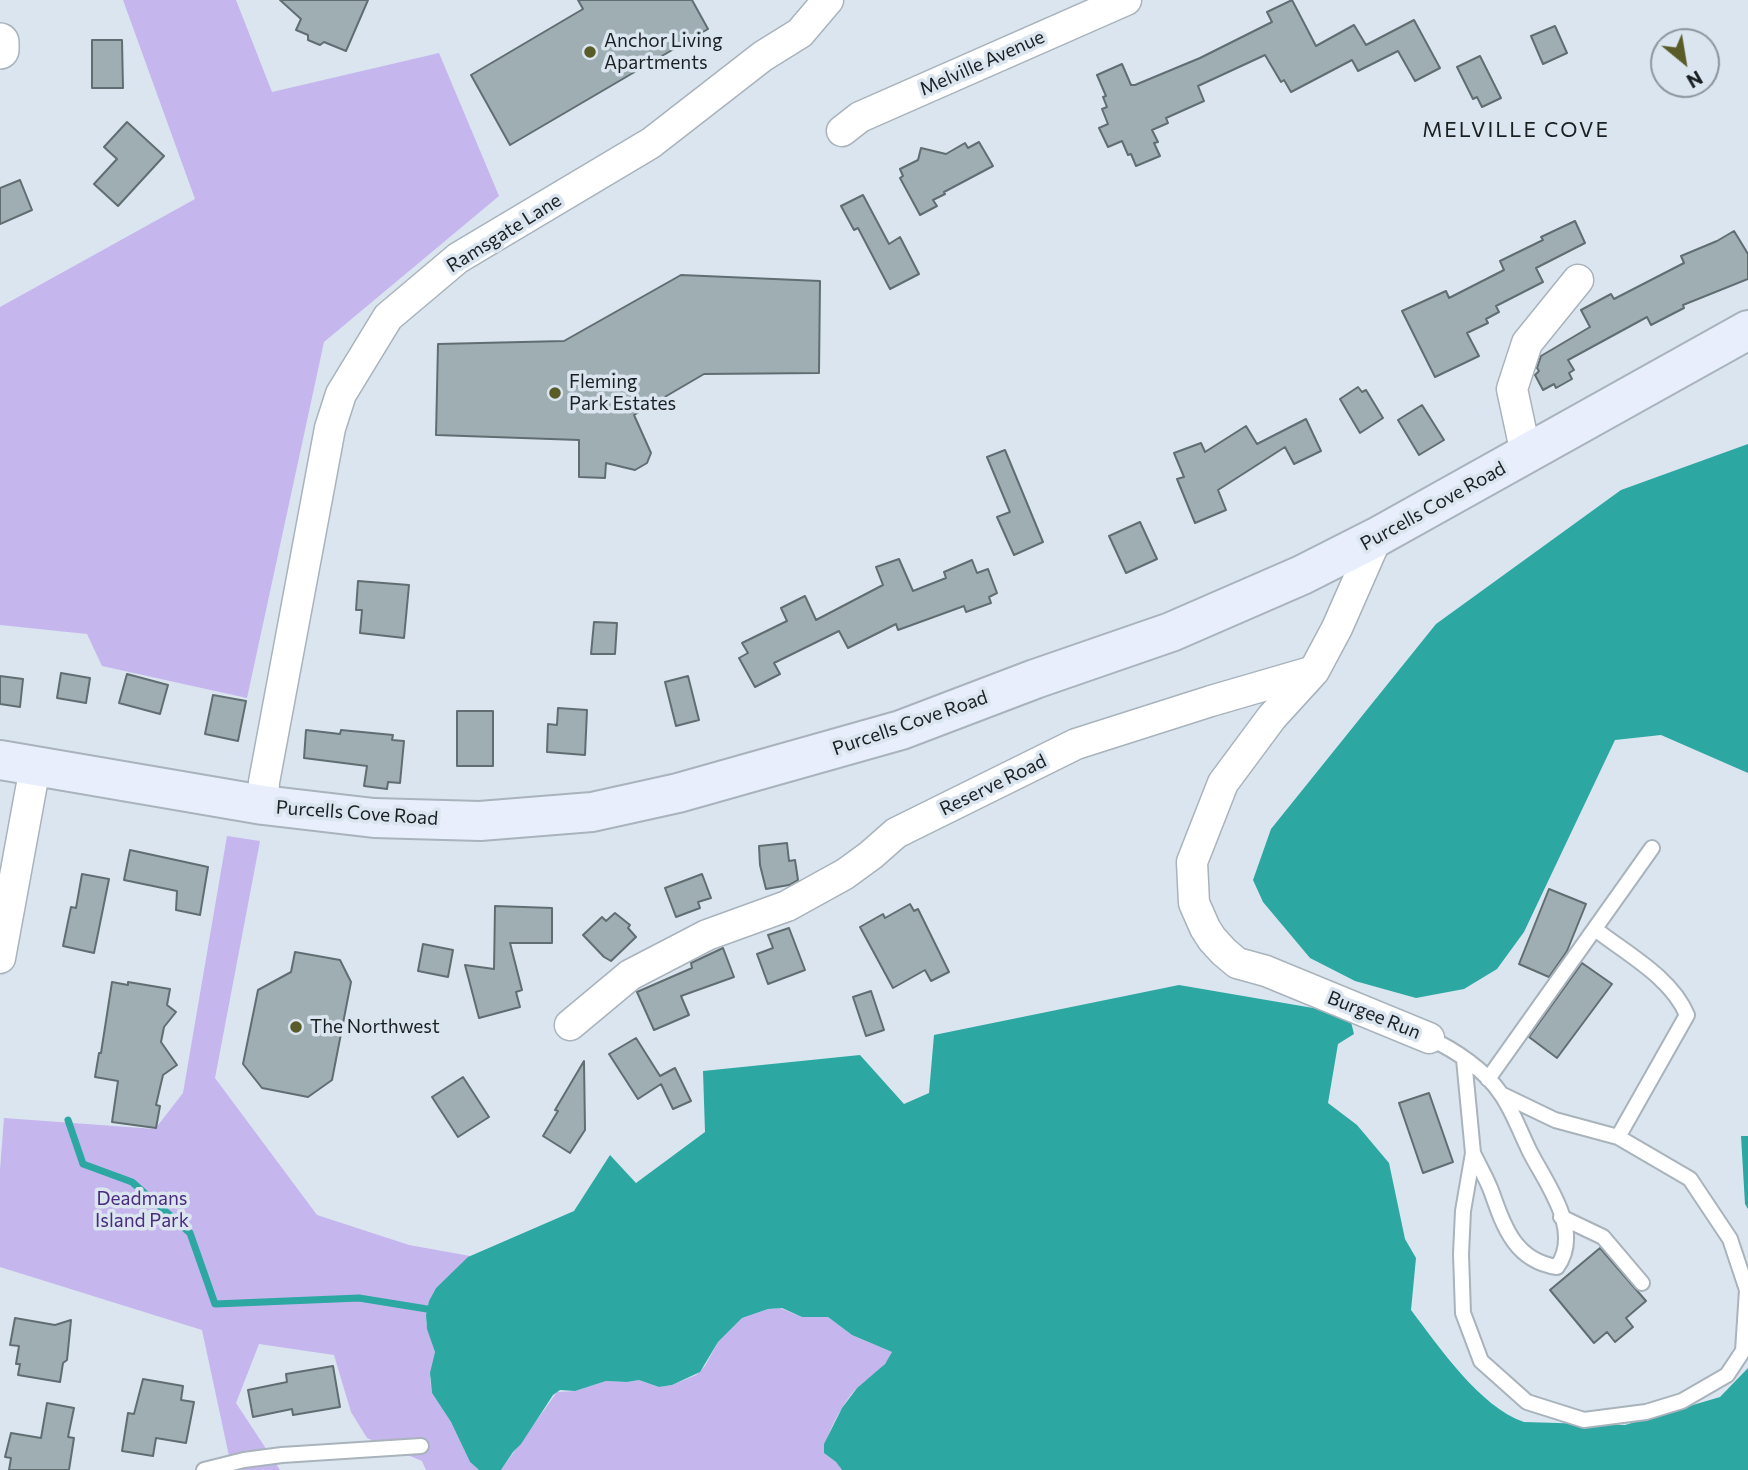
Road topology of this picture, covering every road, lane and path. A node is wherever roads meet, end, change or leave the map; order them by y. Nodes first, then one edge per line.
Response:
1 (828, 0) edge
2 (1126, 0) edge
3 (0, 42) edge
4 (0, 50) edge
5 (842, 131) dead end
6 (1578, 280) dead end
7 (1748, 330) edge
8 (1526, 454) junction
9 (1377, 537) junction
10 (1314, 671) junction
11 (17, 763) edge
12 (263, 805) junction
13 (1652, 848) dead end
14 (1595, 929) junction
15 (0, 958) edge
16 (570, 1025) dead end
17 (1429, 1038) joint
18 (1464, 1059) junction
19 (1488, 1079) junction
20 (1501, 1094) junction
21 (1618, 1137) junction
22 (1473, 1153) junction
23 (1562, 1217) junction
24 (1642, 1283) dead end
25 (421, 1446) dead end
26 (204, 1470) edge

1 - 12 street, Ramsgate Lane
2 - 5 street, Melville Avenue
3 - 4 street
6 - 8 street
7 - 8 main road, Purcells Cove Road
8 - 9 main road, Purcells Cove Road
9 - 10 street
9 - 12 main road, Purcells Cove Road
10 - 16 street, Reserve Road
10 - 17 street, Burgee Run
11 - 12 main road, Purcells Cove Road
11 - 15 street
13 - 14 lane
14 - 19 lane
14 - 21 lane
17 - 18 lane, Burgee Run
18 - 19 lane, Burgee Run
18 - 22 lane
19 - 20 lane, Burgee Run
20 - 21 lane
20 - 23 lane, Burgee Run
21 - 22 lane
22 - 23 lane, Burgee Run
23 - 24 lane
25 - 26 lane

